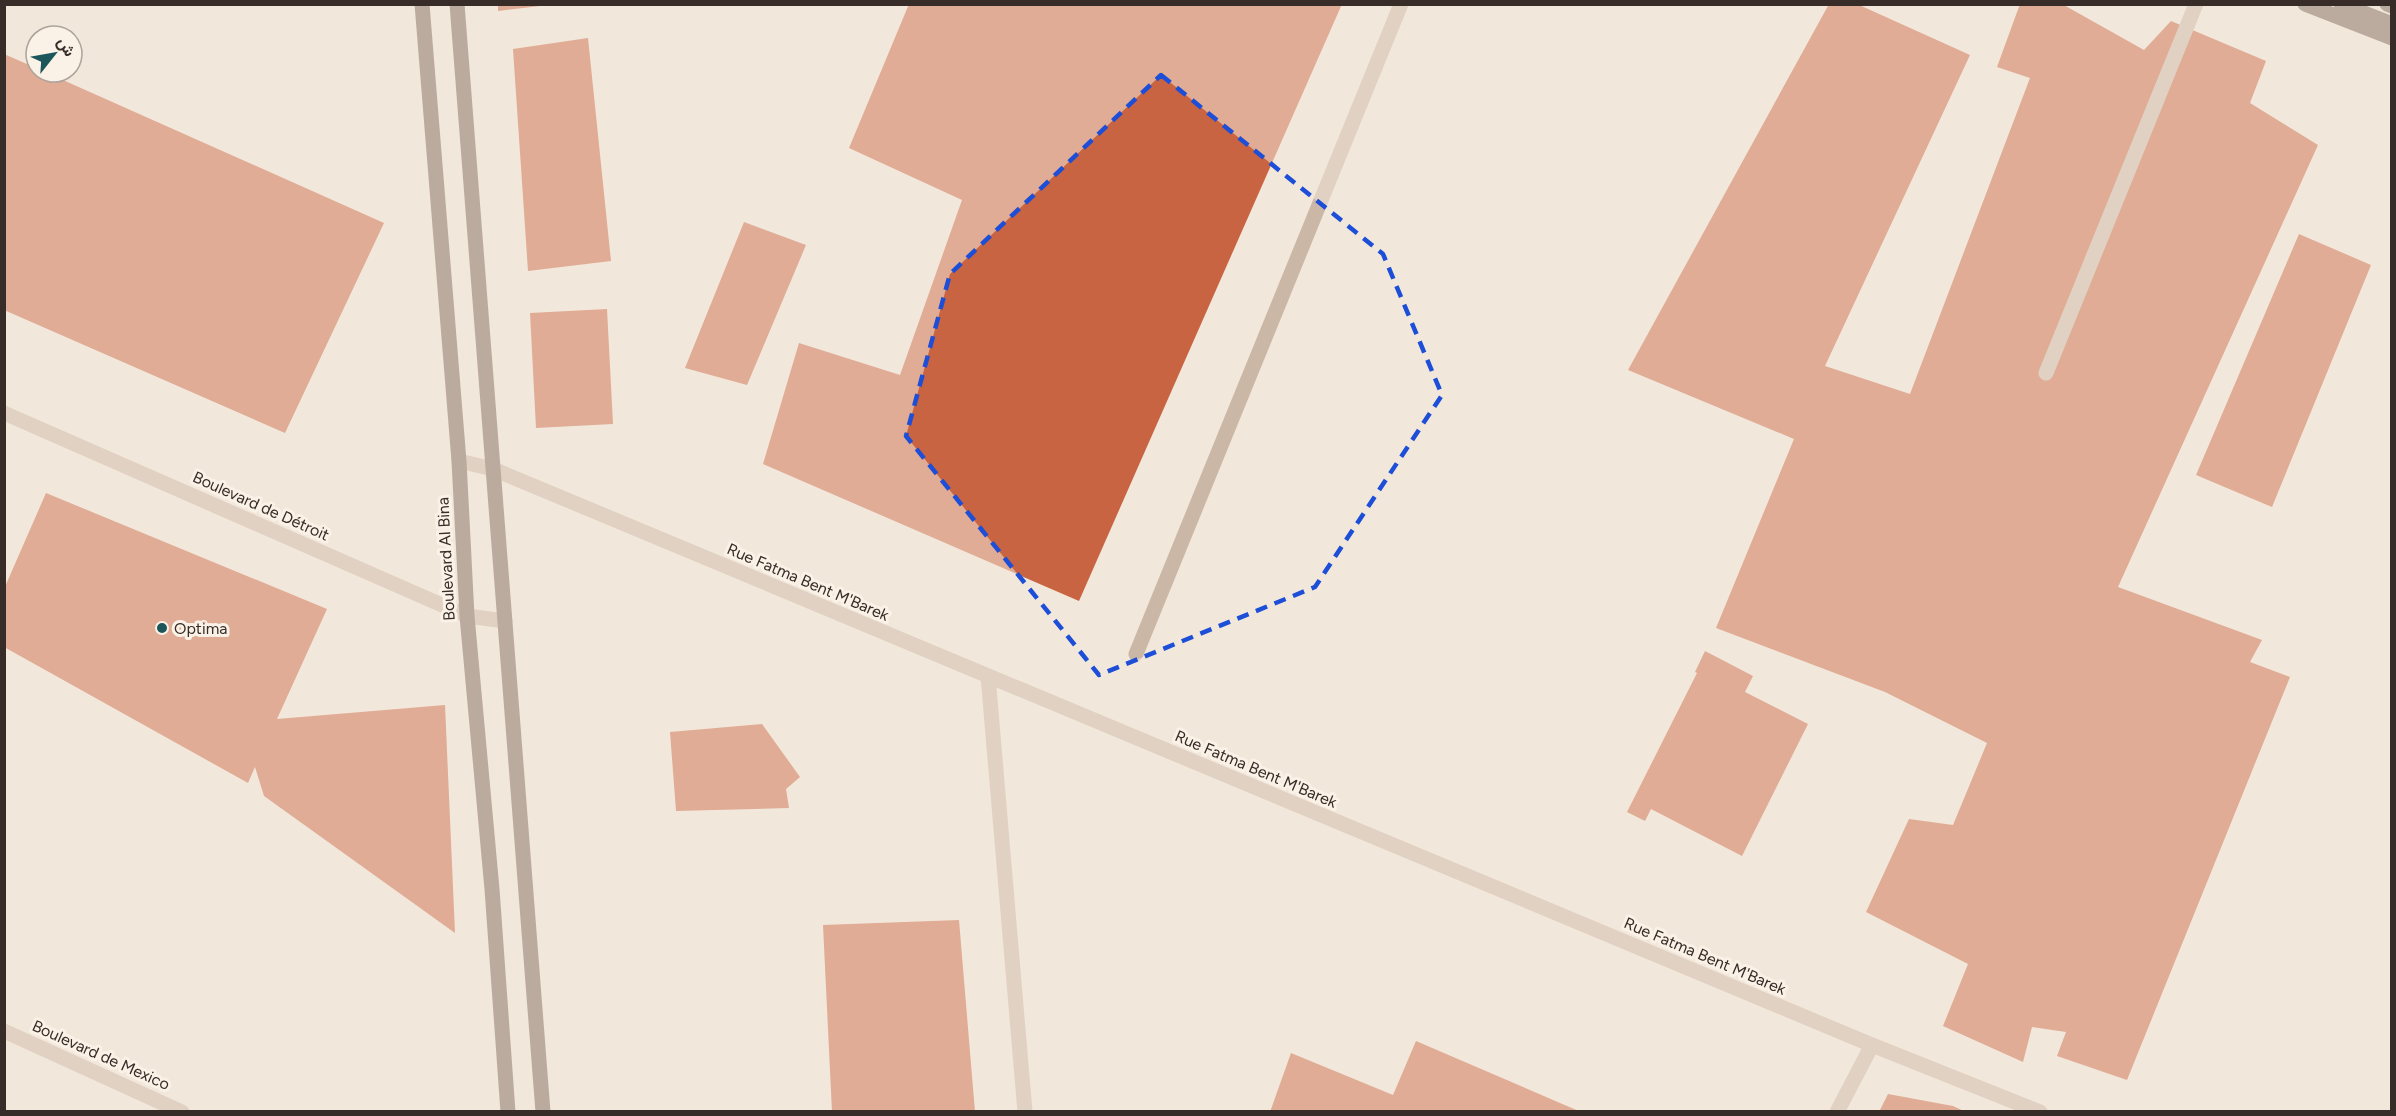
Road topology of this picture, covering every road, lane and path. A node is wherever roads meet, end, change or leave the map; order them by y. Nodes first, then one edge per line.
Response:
1 (422, 4) edge
2 (457, 4) edge
3 (1401, 4) edge
4 (2196, 4) edge
5 (2305, 4) edge
6 (2341, 4) edge
7 (2387, 4) edge
8 (2391, 6) edge
9 (2391, 24) edge
10 (2391, 38) edge
11 (2046, 373) dead end
12 (4, 413) edge
13 (459, 460) junction
14 (494, 470) junction
15 (467, 616) junction
16 (505, 621) junction
17 (1136, 654) dead end
18 (988, 676) junction
19 (4, 1031) edge
20 (1872, 1045) junction
21 (182, 1112) edge
22 (508, 1112) edge
23 (543, 1112) edge
24 (1025, 1112) edge
25 (1838, 1112) edge
26 (2040, 1112) edge

1 - 13 main road, Boulevard Al Bina
2 - 14 main road
3 - 17 lane
4 - 11 lane
5 - 10 main road
6 - 9 main road
7 - 8 main road
12 - 15 lane, Boulevard de Détroit
13 - 14 lane, Rue Fatma Bent M'Barek
13 - 15 main road, Boulevard Al Bina
14 - 16 main road
14 - 18 lane, Rue Fatma Bent M'Barek
15 - 16 lane, Boulevard de Détroit
15 - 22 main road, Boulevard Al Bina
16 - 23 main road
18 - 20 lane, Rue Fatma Bent M'Barek
18 - 24 lane
19 - 21 lane, Boulevard de Mexico
20 - 25 lane
20 - 26 lane, Rue Fatma Bent M'Barek

